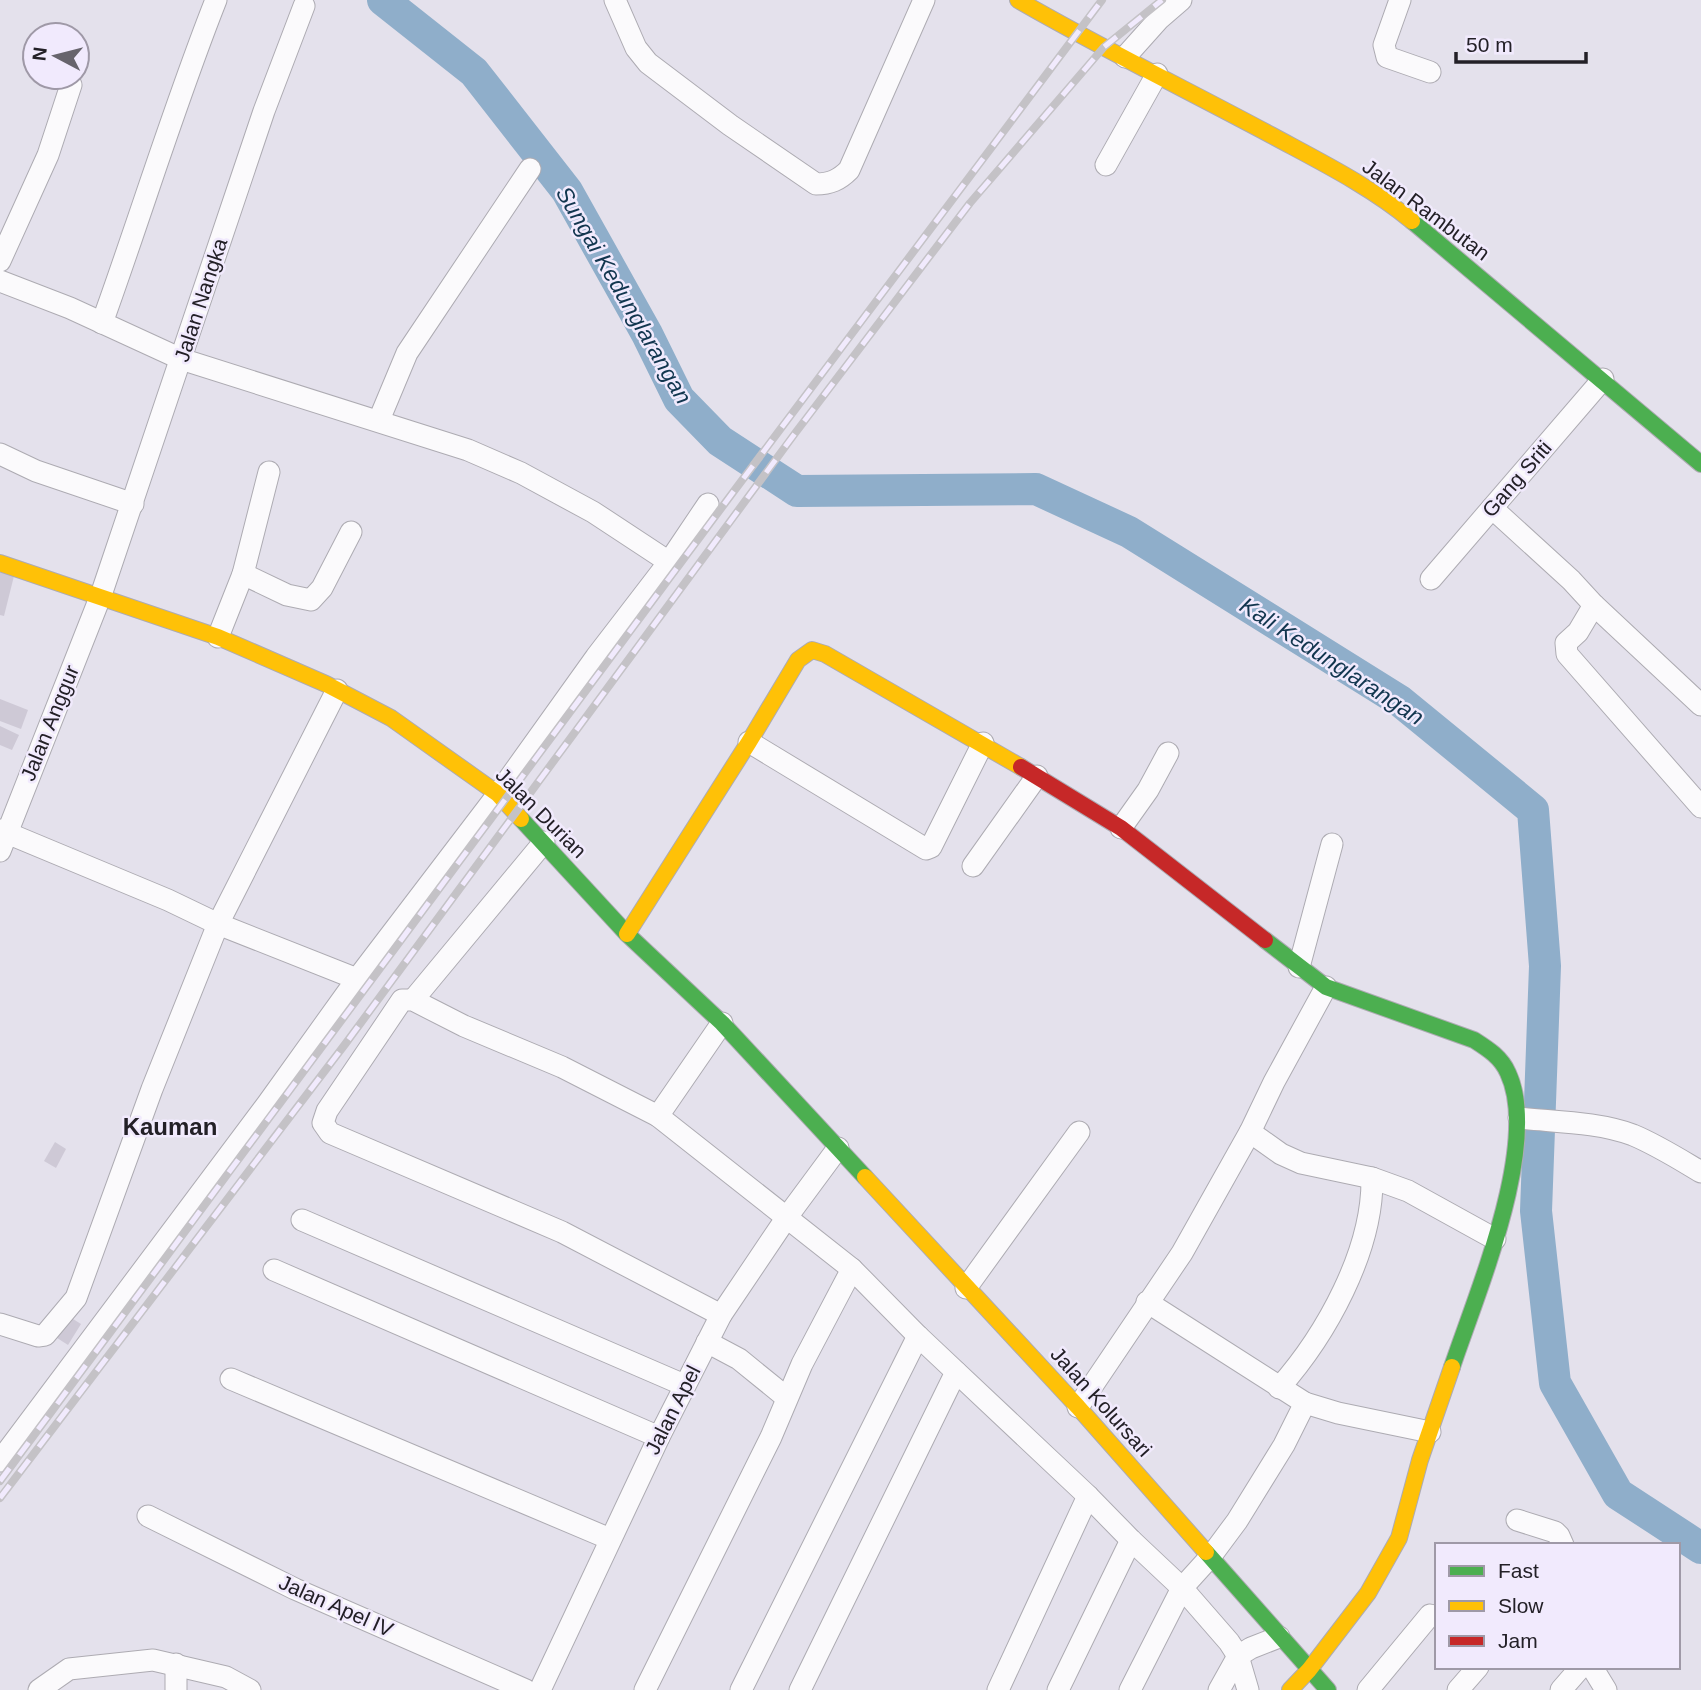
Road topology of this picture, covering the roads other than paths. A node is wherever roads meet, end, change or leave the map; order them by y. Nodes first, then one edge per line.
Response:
1 (216, 0) edge
2 (615, 0) edge
3 (924, 0) edge
4 (1181, 0) edge
5 (1400, 0) edge
6 (1025, 2) edge
7 (304, 6) dead end
8 (1125, 57) junction
9 (1430, 72) dead end
10 (1157, 74) junction
11 (69, 91) edge
12 (1107, 165) dead end
13 (530, 169) dead end
14 (0, 261) edge
15 (0, 281) edge
16 (102, 323) junction
17 (181, 359) junction
18 (1603, 379) junction
19 (379, 420) junction
20 (0, 454) edge
21 (1701, 464) edge
22 (269, 472) dead end
23 (133, 504) junction
24 (708, 504) dead end
25 (1492, 508) junction
26 (351, 532) dead end
27 (669, 562) junction
28 (0, 563) edge
29 (243, 573) junction
30 (1431, 579) dead end
31 (101, 595) junction
32 (1594, 605) junction
33 (218, 637) junction
34 (337, 690) junction
35 (1701, 705) edge
36 (749, 742) junction
37 (983, 743) junction
38 (1168, 753) dead end
39 (1037, 776) junction
40 (498, 794) junction
41 (1701, 807) edge
42 (1121, 828) junction
43 (2, 838) edge
44 (544, 842) junction
45 (1332, 844) dead end
46 (974, 866) dead end
47 (218, 924) junction
48 (627, 934) junction
49 (1299, 967) junction
50 (357, 979) junction
51 (1326, 987) junction
52 (413, 1000) junction
53 (715, 1033) junction
54 (658, 1116) junction
55 (1523, 1118) junction
56 (1079, 1132) dead end
57 (1250, 1132) junction
58 (838, 1148) junction
59 (1701, 1172) edge
60 (1372, 1178) junction
61 (796, 1205) junction
62 (302, 1220) dead end
63 (1495, 1239) junction
64 (852, 1269) junction
65 (274, 1270) dead end
66 (966, 1288) junction
67 (1147, 1302) junction
68 (721, 1315) junction
69 (0, 1324) edge
70 (918, 1336) junction
71 (706, 1342) junction
72 (956, 1372) junction
73 (231, 1378) dead end
74 (684, 1385) junction
75 (1279, 1388) junction
76 (787, 1398) junction
77 (1305, 1403) junction
78 (1078, 1407) junction
79 (1430, 1432) junction
80 (659, 1437) junction
81 (0, 1461) edge
82 (1088, 1496) junction
83 (148, 1516) dead end
84 (1517, 1520) dead end
85 (610, 1539) junction
86 (1130, 1540) junction
87 (1562, 1543) edge
88 (1207, 1560) junction
89 (1185, 1584) junction
90 (1430, 1615) dead end
91 (1279, 1637) junction
92 (1244, 1652) junction
93 (176, 1664) junction
94 (1476, 1669) edge
95 (1579, 1669) edge
96 (1593, 1669) edge
97 (1309, 1670) junction
98 (39, 1690) edge
99 (176, 1690) edge
100 (250, 1690) edge
101 (526, 1690) edge
102 (540, 1690) edge
103 (645, 1690) edge
104 (741, 1690) edge
105 (800, 1690) edge
106 (998, 1690) edge
107 (1058, 1690) edge
108 (1130, 1690) edge
109 (1219, 1690) edge
110 (1248, 1690) edge
111 (1290, 1690) edge
112 (1328, 1690) edge
113 (1368, 1690) edge
114 (1458, 1690) edge
115 (1561, 1690) edge
116 (1606, 1690) edge

1 - 16 street
2 - 3 street
4 - 8 street
5 - 9 street
6 - 8 street, Jalan Rambutan
7 - 17 street, Jalan Nangka
8 - 10 street, Jalan Rambutan
10 - 12 street
10 - 18 street, Jalan Rambutan
11 - 14 street
13 - 19 street
15 - 16 street
16 - 17 street
17 - 19 street
17 - 23 street, Jalan Nangka
18 - 21 street, Jalan Rambutan
18 - 25 street, Gang Sriti
19 - 27 street
20 - 23 street
22 - 29 street
23 - 31 street, Jalan Nangka
24 - 27 street
25 - 30 street, Gang Sriti
25 - 32 street
26 - 29 street
27 - 40 street
28 - 31 street, Jalan Durian
29 - 33 street
31 - 33 street, Jalan Durian
31 - 43 street, Jalan Anggur
32 - 35 street
32 - 41 street
33 - 34 street, Jalan Durian
34 - 40 street, Jalan Durian
34 - 47 street
36 - 37 street
36 - 37 street
36 - 48 street
37 - 39 street
38 - 42 street
39 - 42 street
39 - 46 street
40 - 44 street, Jalan Durian
40 - 50 street
42 - 49 street
43 - 47 street
44 - 48 street, Jalan Durian
44 - 52 street
45 - 49 street
47 - 50 street
47 - 69 street
48 - 53 street, Jalan Durian
49 - 51 street
50 - 81 street
51 - 55 street
51 - 57 street
52 - 54 street
52 - 68 street
53 - 54 street
53 - 58 street, Jalan Durian
54 - 61 street
55 - 59 street
55 - 63 street
56 - 66 street
57 - 60 street
57 - 67 street
58 - 61 street, Jalan Apel
58 - 66 street, Jalan Kolursari
60 - 63 street
60 - 75 street
61 - 64 street
61 - 68 street, Jalan Apel
62 - 74 street
63 - 79 street
64 - 70 street
64 - 76 street
65 - 80 street
66 - 78 street, Jalan Kolursari
67 - 75 street
67 - 78 street
68 - 71 street, Jalan Apel
70 - 72 street
70 - 104 street
71 - 74 street, Jalan Apel
71 - 76 street
72 - 82 street
72 - 105 street
73 - 85 street
74 - 80 street, Jalan Apel
75 - 77 street
76 - 103 street
77 - 79 street
77 - 88 street
78 - 88 street, Jalan Kolursari
79 - 97 street
80 - 85 street, Jalan Apel
82 - 86 street
82 - 106 street
83 - 101 street, Jalan Apel IV
84 - 87 street
85 - 102 street, Jalan Apel
86 - 89 street
86 - 107 street
88 - 89 street
88 - 91 street, Jalan Kolursari
89 - 92 street
89 - 108 street
90 - 113 street
91 - 92 street
91 - 97 street, Jalan Kolursari
92 - 109 street
92 - 110 street
93 - 98 street
93 - 99 street
93 - 100 street
94 - 114 street
95 - 115 street
96 - 116 street
97 - 111 street
97 - 112 street, Jalan Kolursari

